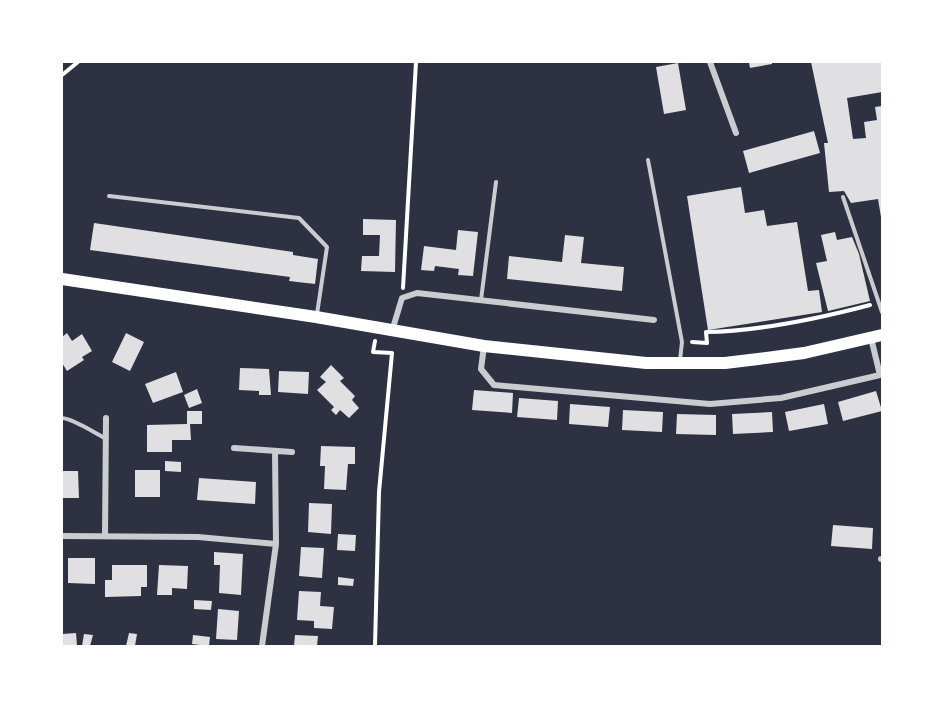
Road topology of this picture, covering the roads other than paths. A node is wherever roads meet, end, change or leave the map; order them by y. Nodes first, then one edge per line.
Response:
1 (710, 62) edge
2 (736, 133) dead end
3 (648, 160) dead end
4 (496, 182) dead end
5 (109, 196) dead end
6 (843, 197) dead end
7 (62, 279) edge
8 (481, 300) junction
9 (882, 312) edge
10 (316, 317) junction
11 (654, 320) dead end
12 (392, 331) junction
13 (877, 337) edge
14 (484, 346) junction
15 (680, 363) junction
16 (881, 375) edge
17 (62, 418) edge
18 (106, 418) dead end
19 (105, 438) junction
20 (234, 448) dead end
21 (275, 451) junction
22 (292, 452) dead end
23 (62, 536) edge
24 (105, 536) junction
25 (276, 543) junction
26 (262, 646) edge

1 - 2 street
3 - 15 lane
4 - 8 lane
5 - 10 lane
6 - 9 lane
7 - 10 main road
8 - 11 street
8 - 12 street
10 - 12 main road
12 - 14 main road
13 - 15 main road
13 - 16 street
14 - 15 main road
14 - 16 street
17 - 19 lane
18 - 19 street
19 - 24 street
20 - 21 street
21 - 22 street
21 - 25 street
23 - 24 street
24 - 25 street
25 - 26 street

